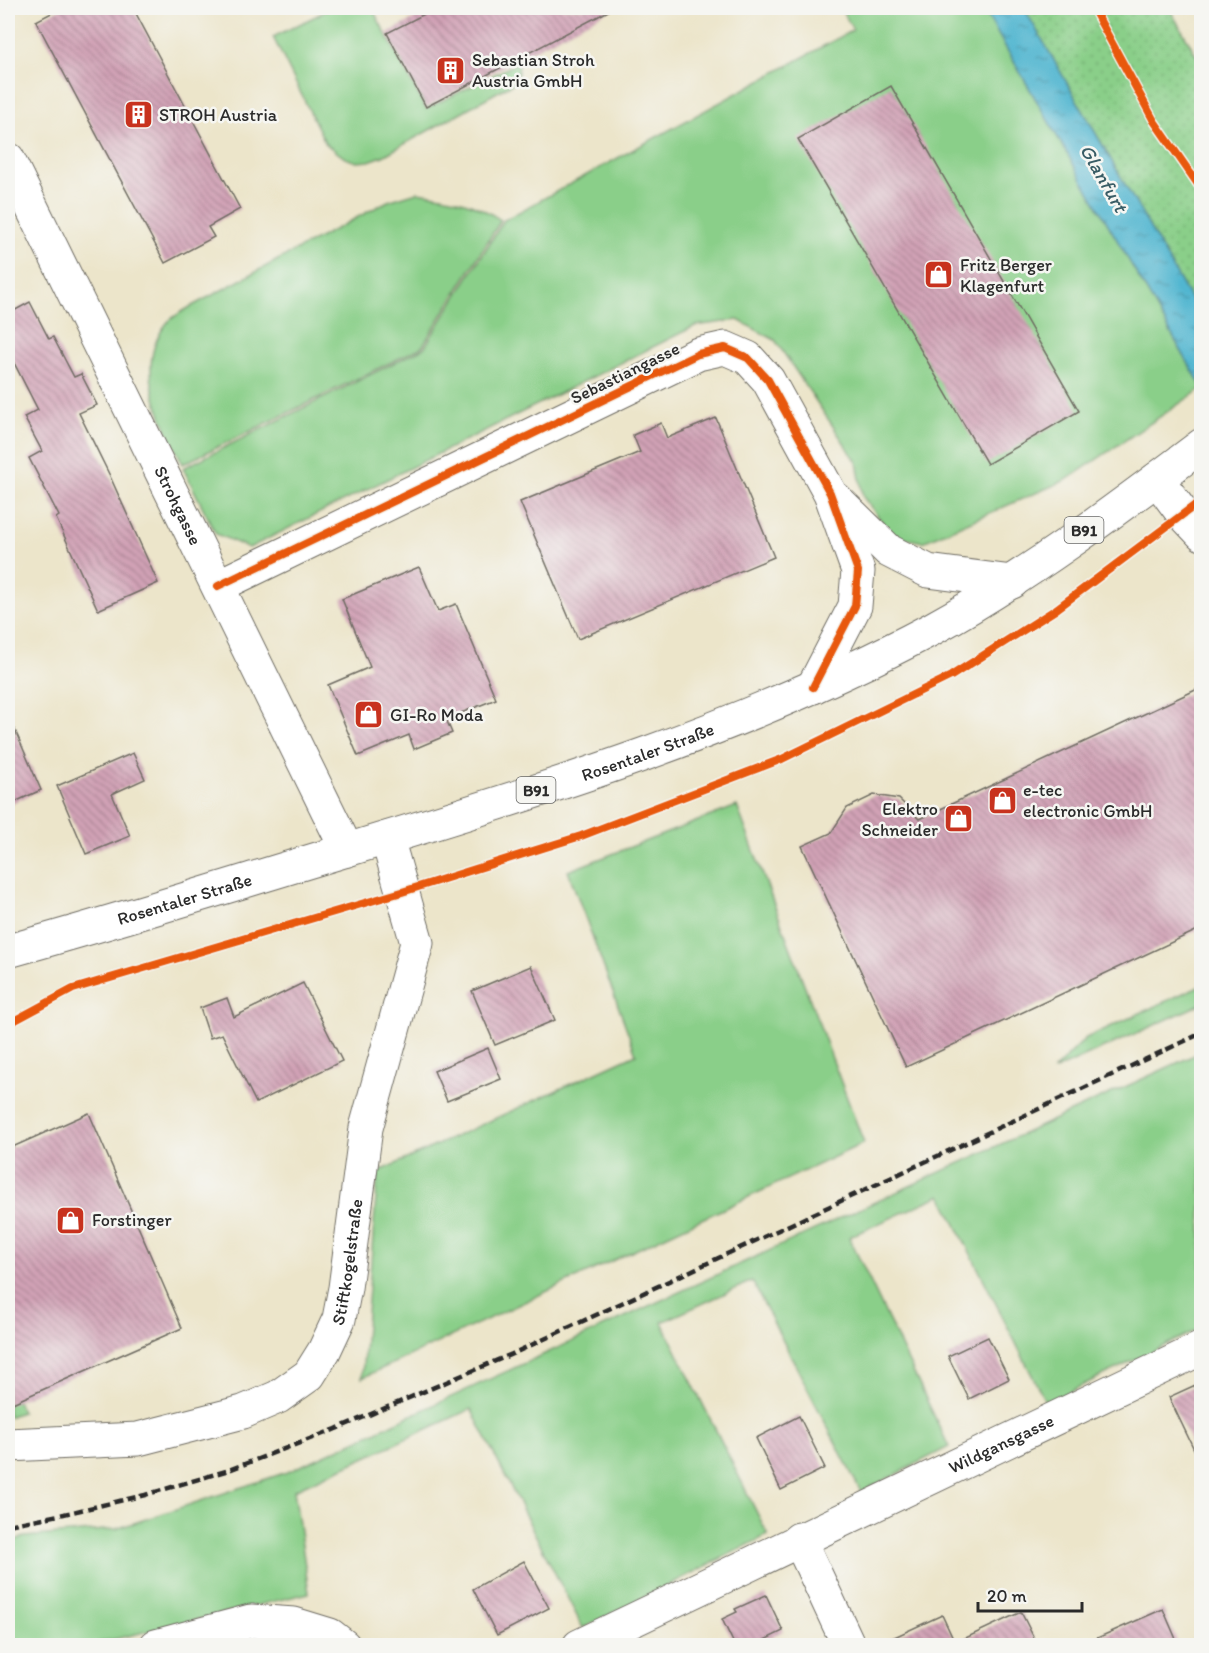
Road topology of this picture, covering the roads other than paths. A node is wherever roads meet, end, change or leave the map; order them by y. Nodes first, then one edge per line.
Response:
1 (8, 159) edge
2 (1180, 462) edge
3 (830, 493) junction
4 (1202, 534) edge
5 (1012, 582) junction
6 (218, 586) junction
7 (813, 687) junction
8 (387, 838) junction
9 (347, 850) junction
10 (8, 951) edge
11 (1202, 1348) edge
12 (8, 1445) edge
13 (799, 1539) junction
14 (156, 1646) edge
15 (344, 1646) edge
16 (579, 1646) edge
17 (849, 1646) edge

1 - 6 street, Strohgasse
2 - 4 street
2 - 5 street, Rosentaler Straße / B91
3 - 5 street, Sebastiangasse
3 - 6 street, Sebastiangasse
3 - 7 street, Sebastiangasse
5 - 7 street, Rosentaler Straße / B91
6 - 9 street, Strohgasse
7 - 8 street, Rosentaler Straße / B91
8 - 9 street, Rosentaler Straße / B91
8 - 12 street, Stiftkogelstraße
9 - 10 street, Rosentaler Straße / B91
11 - 13 street, Wildgansgasse
13 - 16 street, Wildgansgasse
13 - 17 street
14 - 15 street

